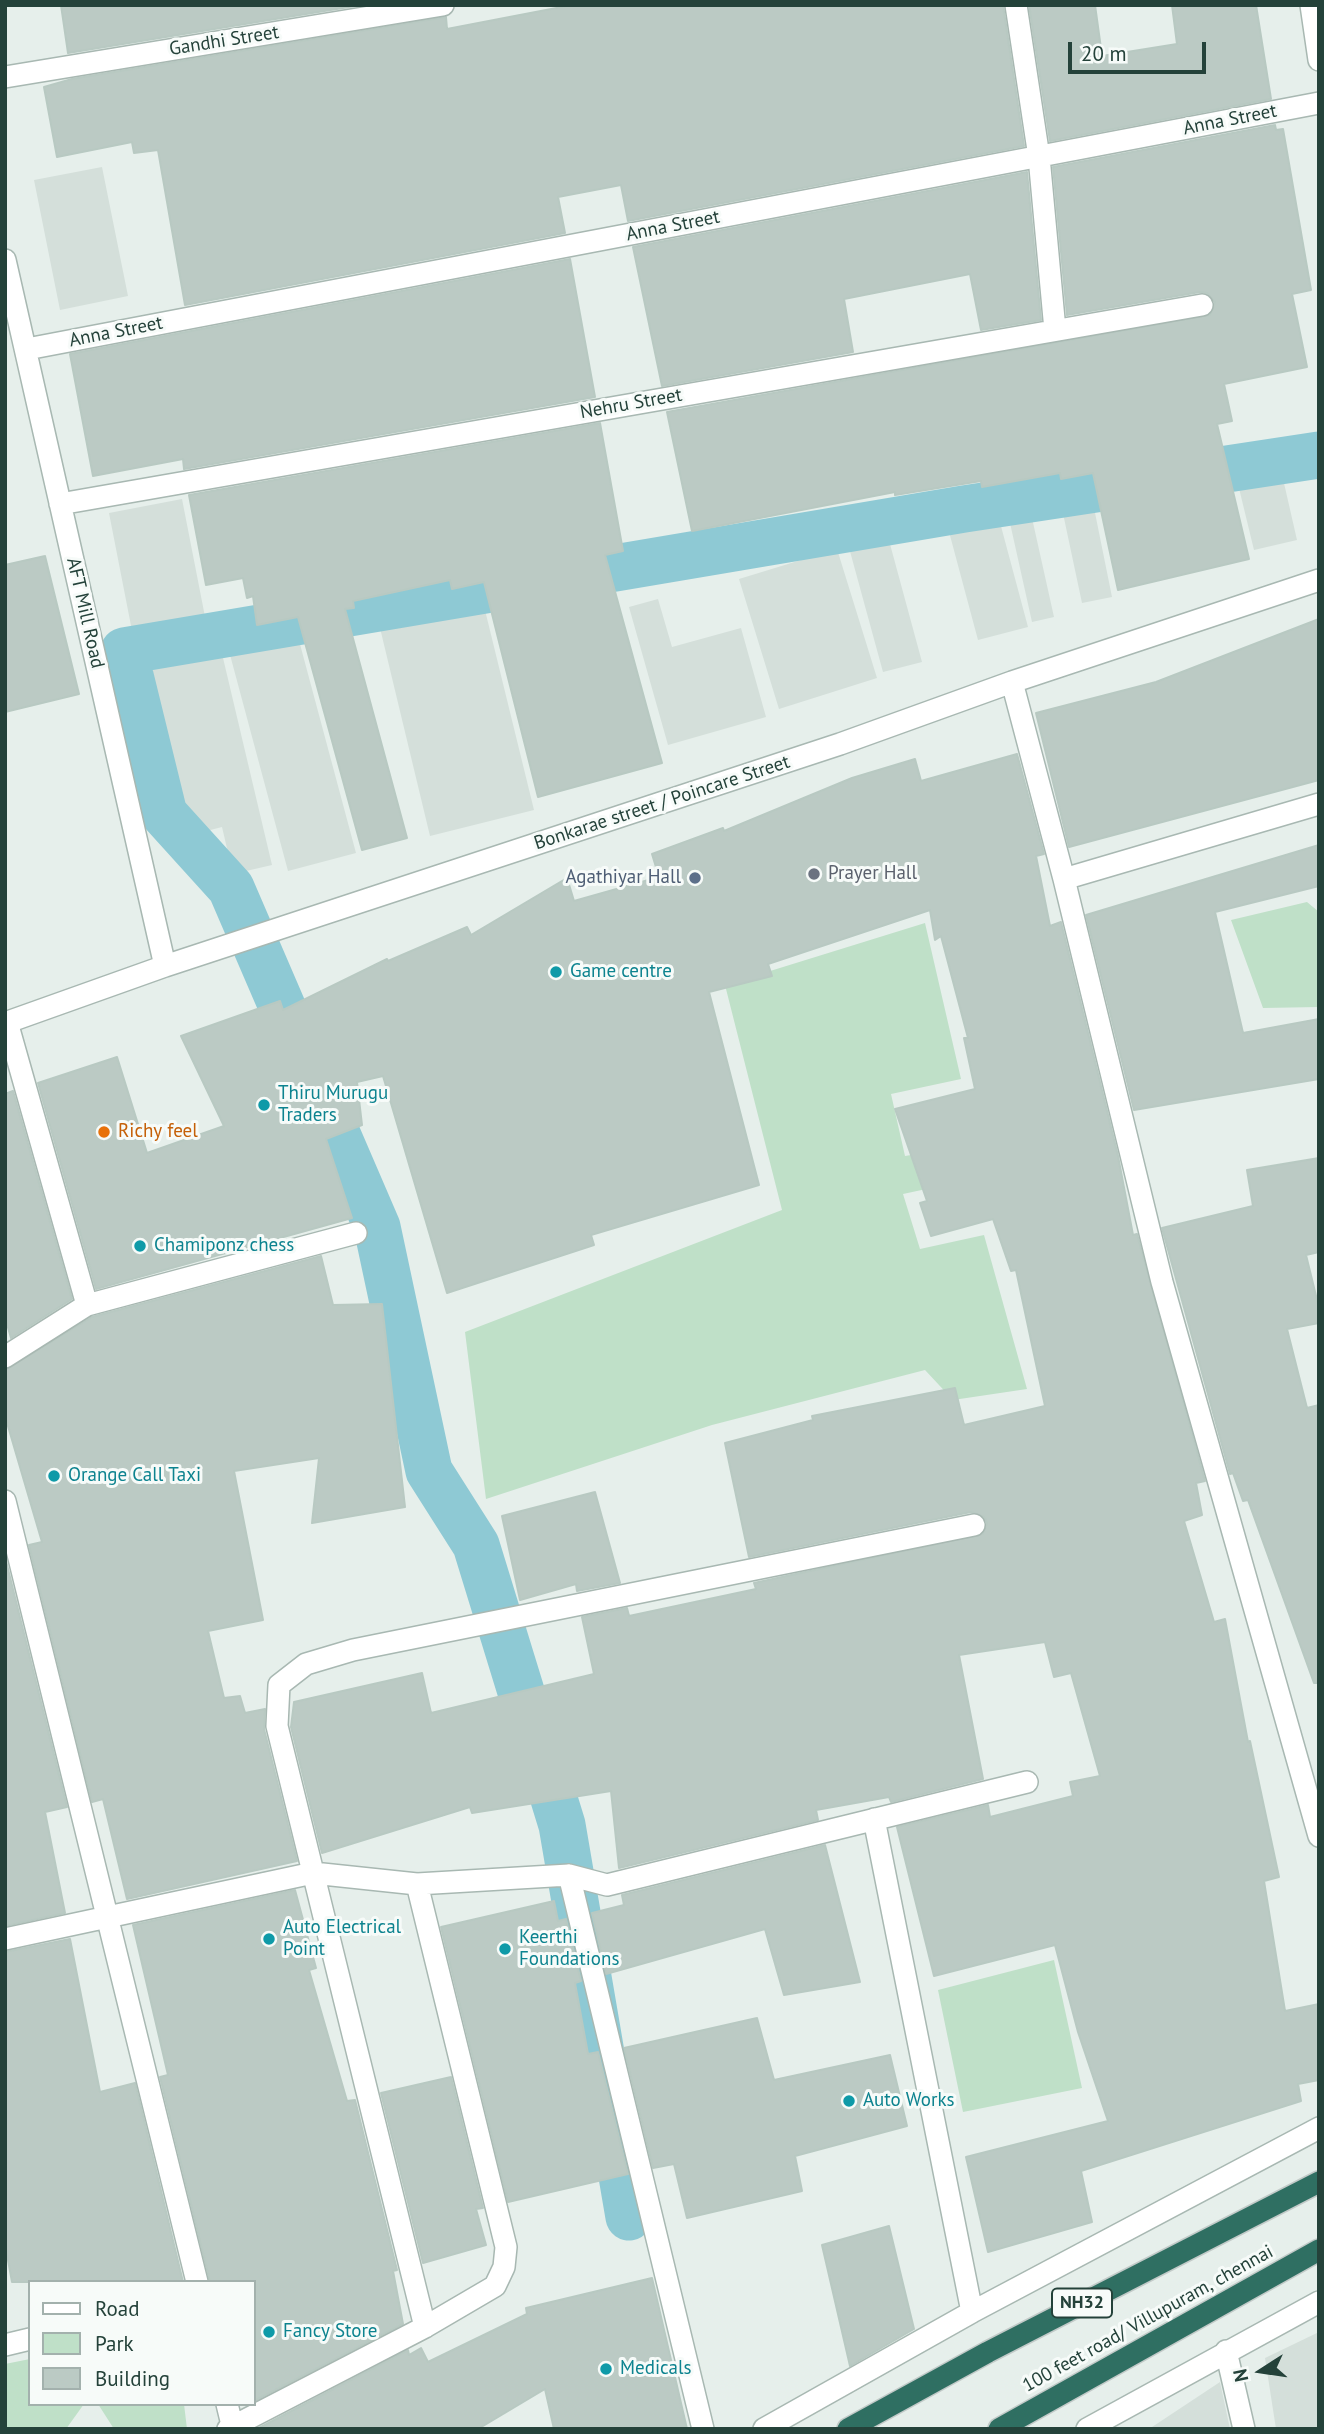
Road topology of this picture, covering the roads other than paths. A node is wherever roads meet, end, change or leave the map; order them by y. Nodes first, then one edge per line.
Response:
1 (443, 5) edge
2 (1016, 5) edge
3 (1311, 5) edge
4 (1319, 60) edge
5 (5, 77) edge
6 (1319, 103) edge
7 (1039, 157) junction
8 (5, 260) edge
9 (1202, 305) dead end
10 (1055, 330) junction
11 (27, 349) junction
12 (61, 504) junction
13 (1319, 580) edge
14 (1012, 682) junction
15 (1319, 804) edge
16 (1064, 878) junction
17 (165, 966) junction
18 (6, 1022) edge
19 (356, 1233) dead end
20 (87, 1305) junction
21 (5, 1357) edge
22 (5, 1501) edge
23 (974, 1525) dead end
24 (1027, 1783) dead end
25 (874, 1819) junction
26 (1319, 1836) edge
27 (313, 1873) junction
28 (569, 1875) junction
29 (417, 1884) junction
30 (107, 1919) junction
31 (5, 1939) edge
32 (1319, 2128) edge
33 (1319, 2182) edge
34 (1319, 2250) edge
35 (197, 2280) edge
36 (1319, 2302) edge
37 (972, 2312) junction
38 (425, 2327) junction
39 (1226, 2351) junction
40 (227, 2406) edge
41 (231, 2428) edge
42 (703, 2429) edge
43 (764, 2429) edge
44 (848, 2429) edge
45 (999, 2429) edge
46 (1087, 2429) edge
47 (1244, 2429) edge

1 - 5 street, Gandhi Street
2 - 7 street
3 - 4 street
6 - 7 street, Anna Street
7 - 10 street
7 - 11 street, Anna Street
8 - 11 street, AFT Mill Road
9 - 10 street, Nehru Street
10 - 12 street, Nehru Street
11 - 12 street, AFT Mill Road
12 - 17 street, AFT Mill Road
13 - 14 street, Bonkarae street / Poincare Street
14 - 16 street
14 - 17 street, Bonkarae street / Poincare Street
15 - 16 street
16 - 26 street
17 - 18 street, Bonkarae street / Poincare Street
18 - 20 street
19 - 20 street
20 - 21 street
22 - 30 street
23 - 27 street
24 - 25 street
25 - 28 street
25 - 37 street
27 - 29 street
27 - 30 street
27 - 38 street
28 - 29 street
28 - 42 street
29 - 38 street
30 - 31 street
30 - 35 street
32 - 37 street
33 - 44 highway, 100 feet road/ Villupuram, chennai / NH32
34 - 45 highway, 100 feet road/ Villupuram, chennai
36 - 39 street
37 - 43 street
38 - 41 street
39 - 46 street
39 - 47 street
40 - 41 street

